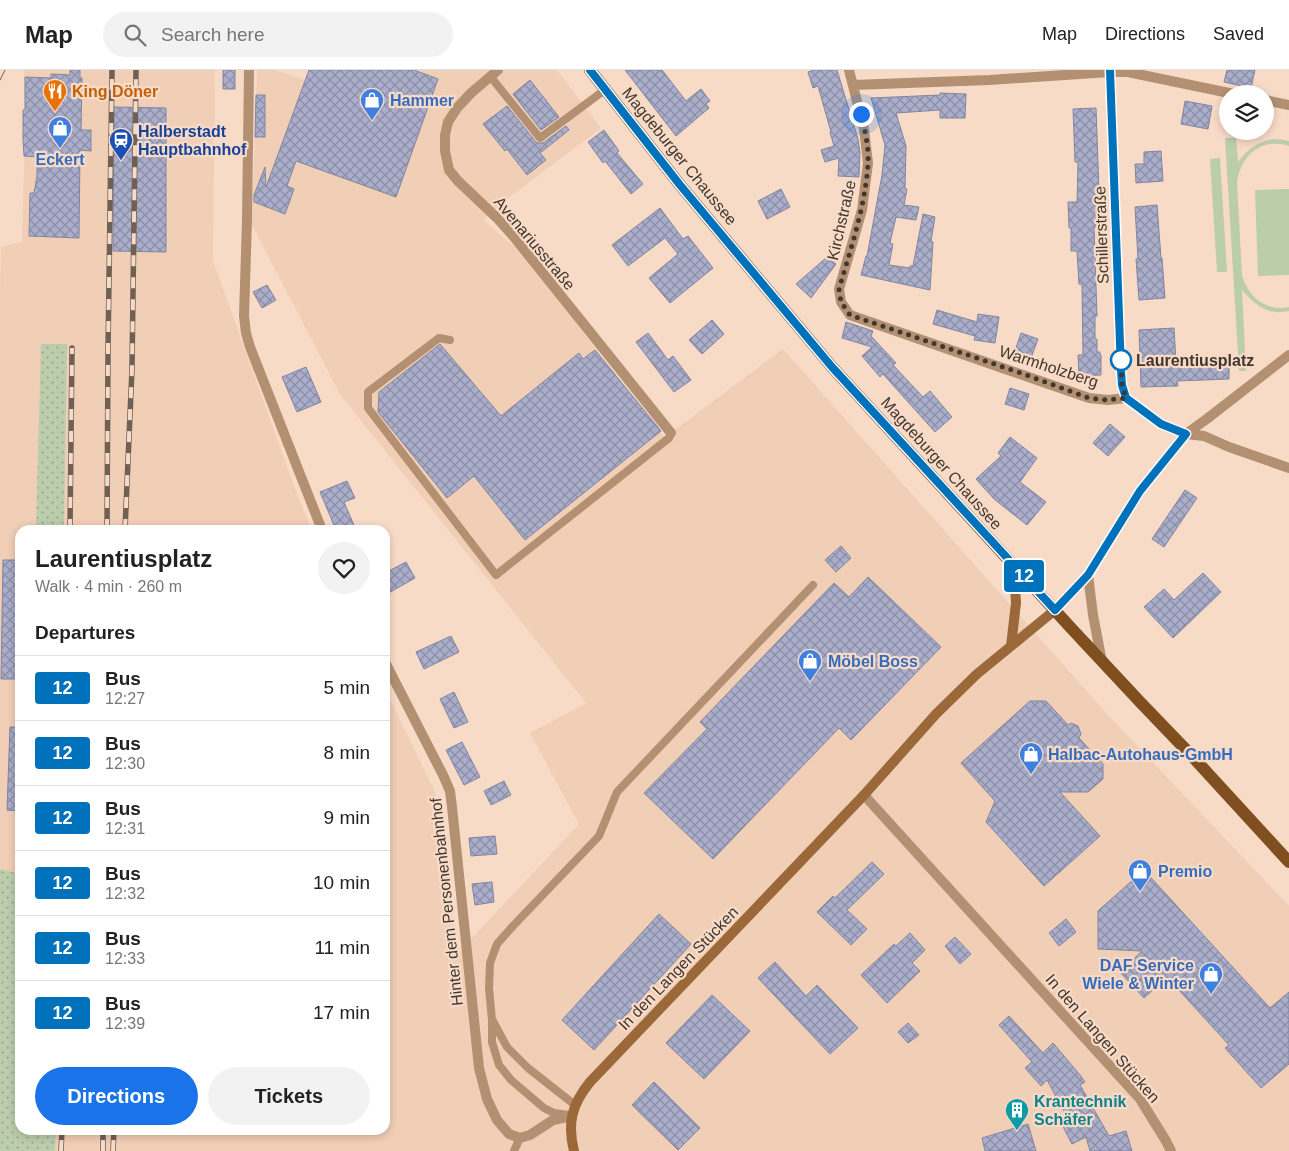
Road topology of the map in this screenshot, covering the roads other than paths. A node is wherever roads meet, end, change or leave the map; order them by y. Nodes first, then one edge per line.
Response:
1 (249, 70) edge
2 (590, 70) edge
3 (849, 70) edge
4 (1110, 71) edge
5 (494, 73) edge
6 (989, 75) edge
7 (853, 85) junction
8 (606, 90) junction
9 (1219, 91) edge
10 (1274, 102) edge
11 (1289, 105) edge
12 (850, 315) joint
13 (450, 340) dead end
14 (1289, 355) edge
15 (1126, 398) junction
16 (671, 433) joint
17 (1186, 434) junction
18 (1289, 468) edge
19 (320, 525) edge
20 (1007, 557) junction
21 (1088, 575) junction
22 (813, 585) dead end
23 (1055, 610) junction
24 (1011, 646) junction
25 (1102, 662) junction
26 (390, 672) edge
27 (864, 795) junction
28 (1289, 862) edge
29 (492, 1020) junction
30 (575, 1105) junction
31 (572, 1116) junction
32 (520, 1138) junction
33 (514, 1151) edge
34 (574, 1151) edge
35 (1171, 1151) edge

1 - 19 street
2 - 8 main road, Magdeburger Chaussee
3 - 7 street, Kirchstraße
4 - 6 street
4 - 9 street
4 - 15 street, Schillerstraße
5 - 8 lane
5 - 16 street, Avenariusstraße
6 - 7 street
7 - 12 street, Kirchstraße
8 - 20 main road, Magdeburger Chaussee
10 - 11 street
12 - 15 street, Warmholzberg
13 - 16 lane
14 - 17 street
15 - 17 street
17 - 18 street
17 - 21 street
20 - 23 main road, Magdeburger Chaussee
20 - 24 street
21 - 23 street
21 - 25 street
22 - 29 lane
23 - 24 street, In den Langen Stücken
23 - 25 main road, Magdeburger Chaussee
24 - 27 street, In den Langen Stücken
25 - 28 main road, Magdeburger Chaussee
26 - 32 street, Hinter dem Personenbahnhof
27 - 30 street, In den Langen Stücken
27 - 35 street, In den Langen Stücken
29 - 30 lane
29 - 31 lane
30 - 31 street, In den Langen Stücken
31 - 32 street
31 - 34 street, In den Langen Stücken
32 - 33 lane

